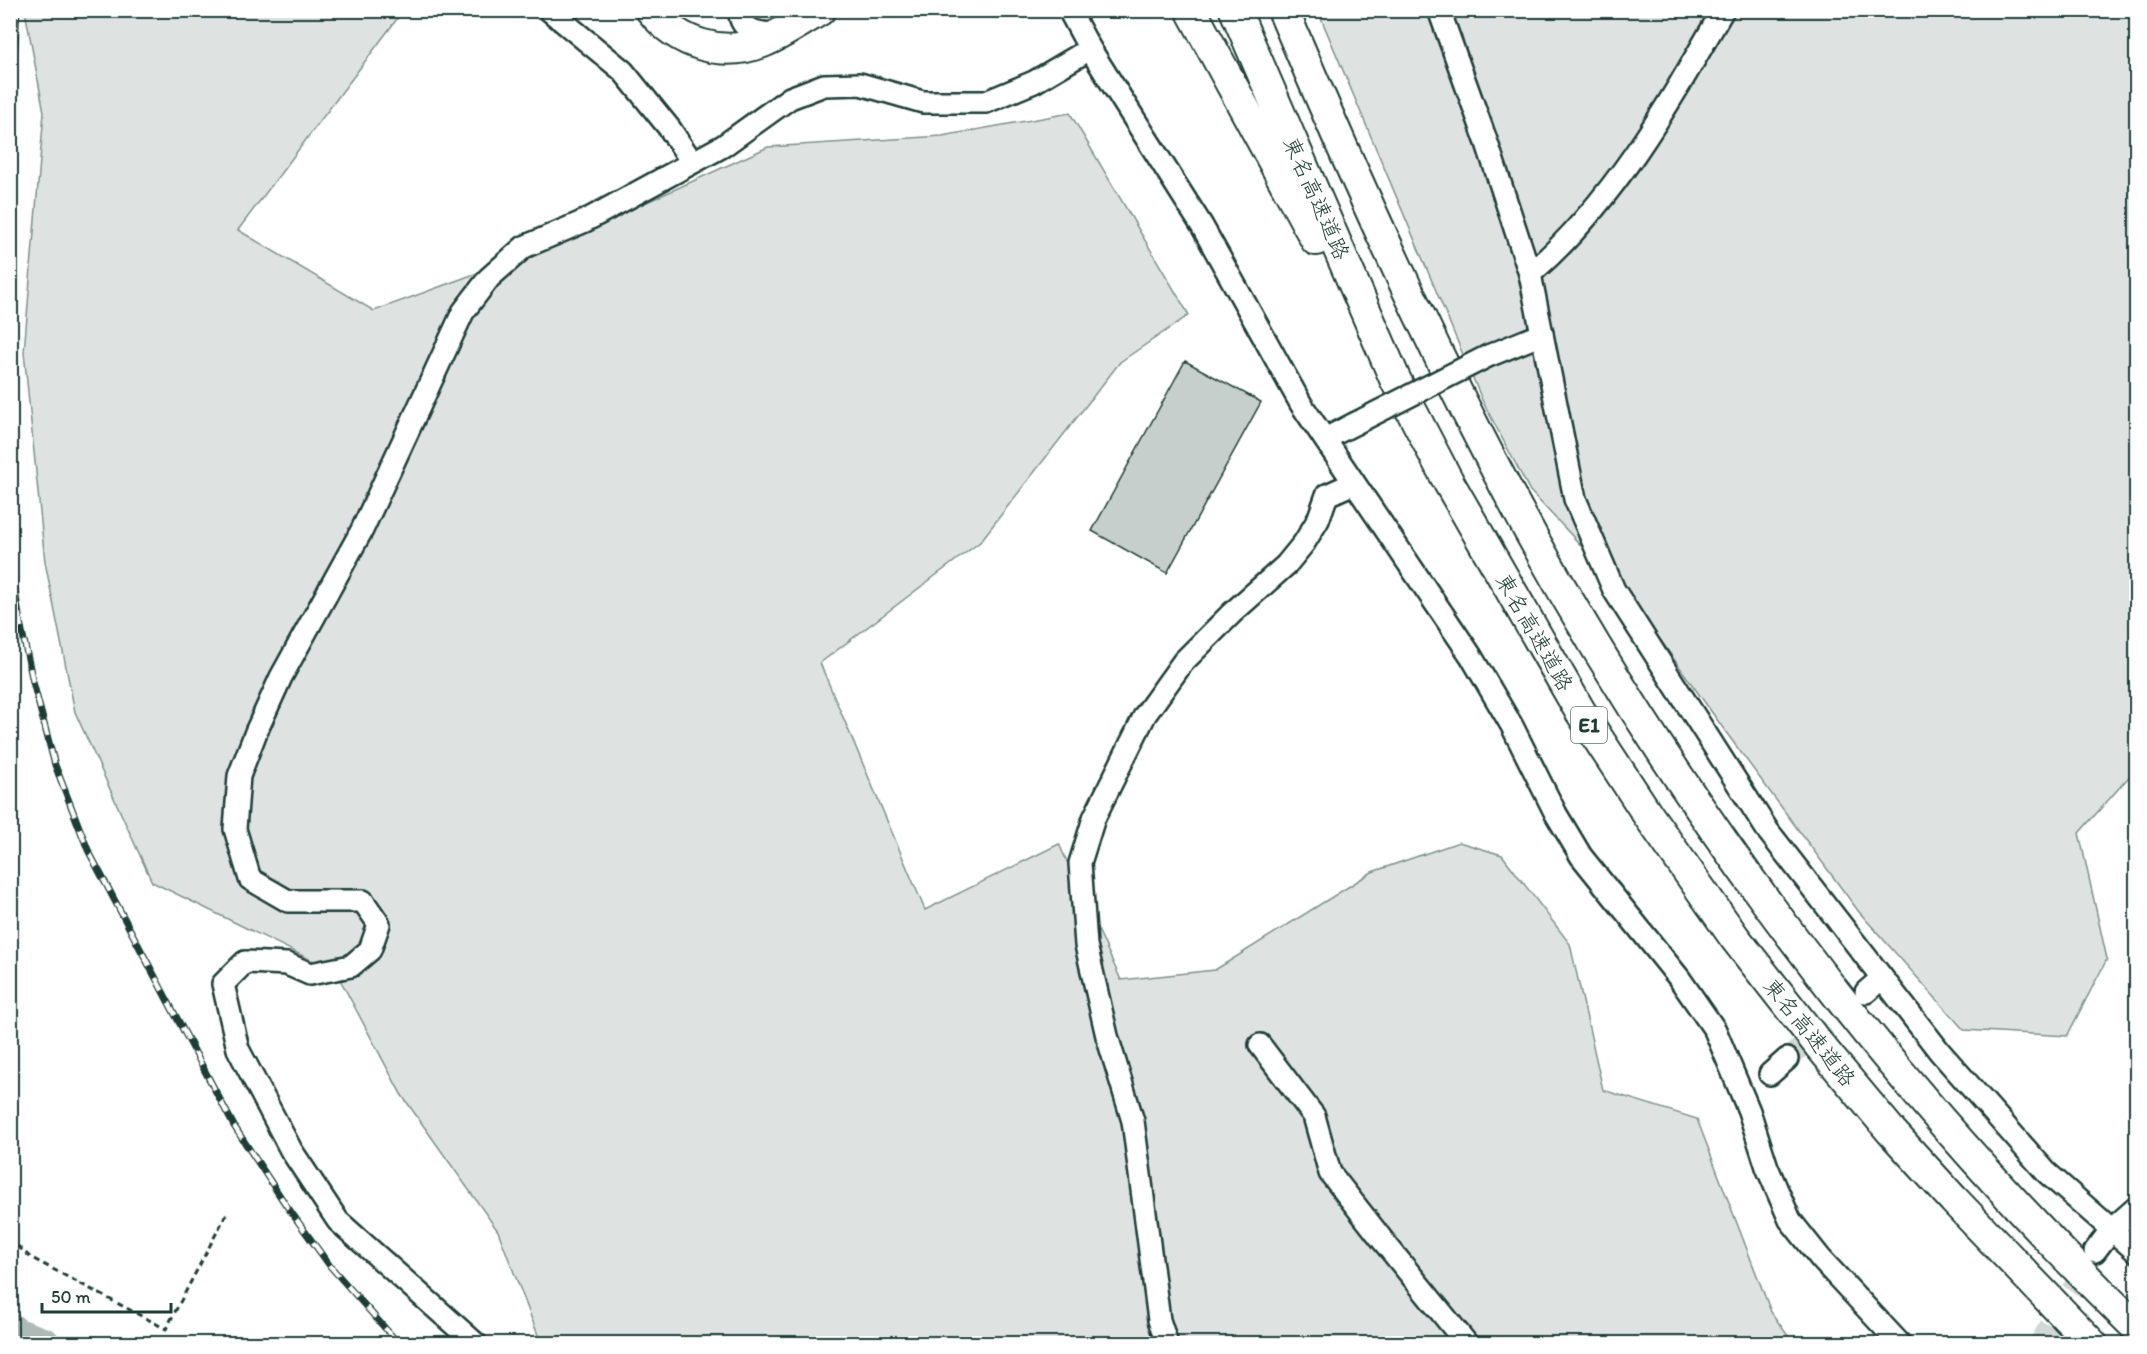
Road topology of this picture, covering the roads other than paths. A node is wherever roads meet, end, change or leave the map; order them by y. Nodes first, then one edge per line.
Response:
1 (549, 10) edge
2 (651, 10) edge
3 (740, 10) edge
4 (820, 10) edge
5 (1069, 10) edge
6 (1191, 10) edge
7 (1235, 10) edge
8 (1439, 10) edge
9 (1723, 10) edge
10 (1288, 20) edge
11 (778, 34) junction
12 (1090, 49) junction
13 (692, 162) junction
14 (1530, 274) junction
15 (1542, 334) junction
16 (1395, 379) junction
17 (1324, 439) junction
18 (1354, 483) junction
19 (1260, 1045) dead end
20 (1787, 1059) tunnel mouth
21 (1770, 1074) dead end
22 (2136, 1208) edge
23 (2111, 1230) junction
24 (2095, 1251) tunnel mouth
25 (2136, 1251) edge
26 (2136, 1327) edge
27 (476, 1344) edge
28 (1167, 1344) edge
29 (1467, 1344) edge
30 (1900, 1344) edge
31 (2092, 1344) edge

1 - 13 street
2 - 11 highway
3 - 11 street
4 - 11 highway
5 - 12 street
6 - 16 highway
7 - 16 highway, 東名高速道路 / E1
8 - 14 street
9 - 14 street
10 - 26 highway, 東名高速道路 / E1
12 - 13 street
12 - 17 street
13 - 27 street
14 - 15 street
15 - 17 street, bridge
15 - 23 street
16 - 31 highway, 東名高速道路 / E1
17 - 18 street
18 - 28 street
18 - 30 street
19 - 29 street
20 - 21 street
22 - 23 street
23 - 24 street
23 - 25 street

